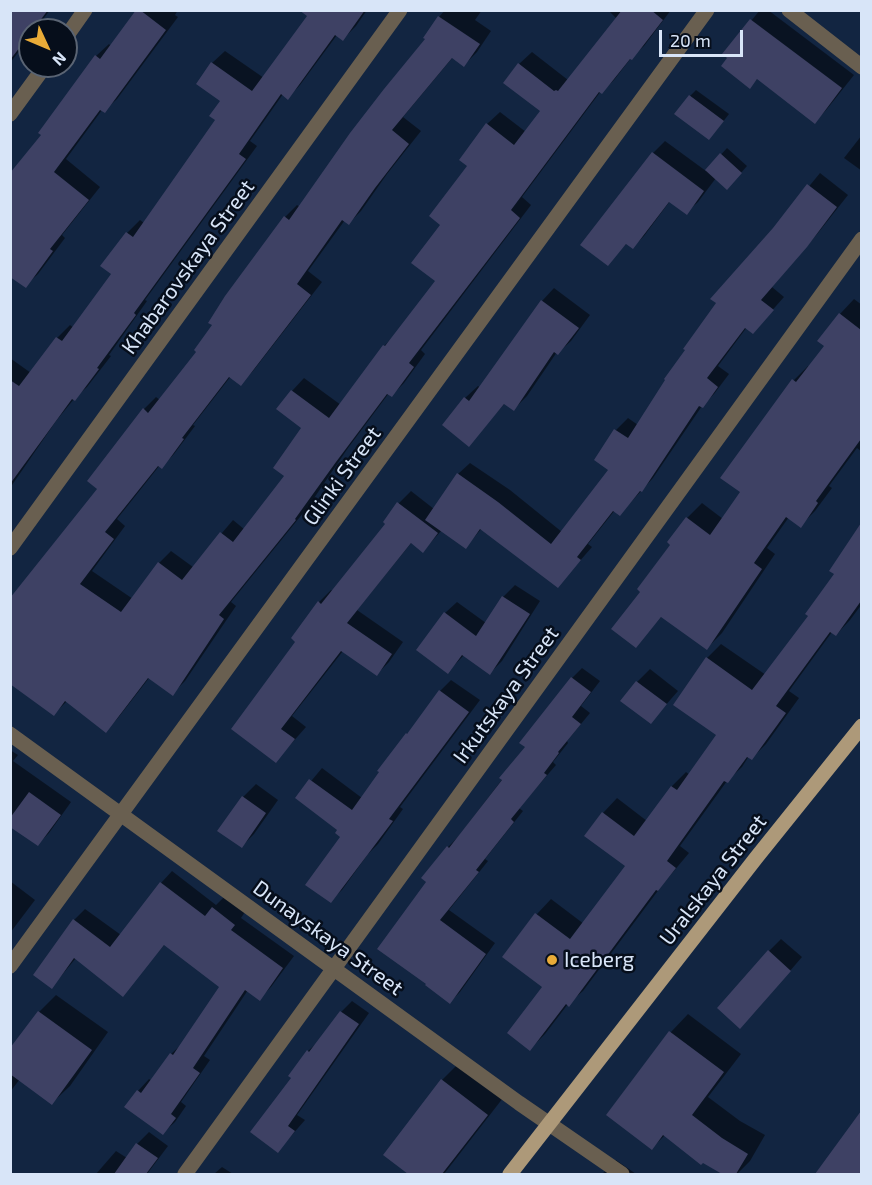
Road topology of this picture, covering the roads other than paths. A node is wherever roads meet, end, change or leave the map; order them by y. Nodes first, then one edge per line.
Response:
1 (400, 10) edge
2 (708, 10) edge
3 (789, 10) edge
4 (861, 66) edge
5 (36, 78) edge
6 (10, 114) edge
7 (861, 239) edge
8 (10, 548) edge
9 (861, 726) edge
10 (10, 735) edge
11 (121, 814) junction
12 (10, 966) edge
13 (334, 968) junction
14 (549, 1123) junction
15 (185, 1174) edge
16 (510, 1174) edge
17 (622, 1174) edge

1 - 8 street, Khabarovskaya Street
2 - 11 street, Glinki Street
3 - 4 street
5 - 6 street
7 - 13 street, Irkutskaya Street
9 - 14 main road, Uralskaya Street
10 - 11 street, Dunayskaya Street
11 - 12 street, Glinki Street
11 - 13 street, Dunayskaya Street
13 - 14 street, Dunayskaya Street
13 - 15 street, Irkutskaya Street
14 - 16 main road, Uralskaya Street
14 - 17 street, Dunayskaya Street

